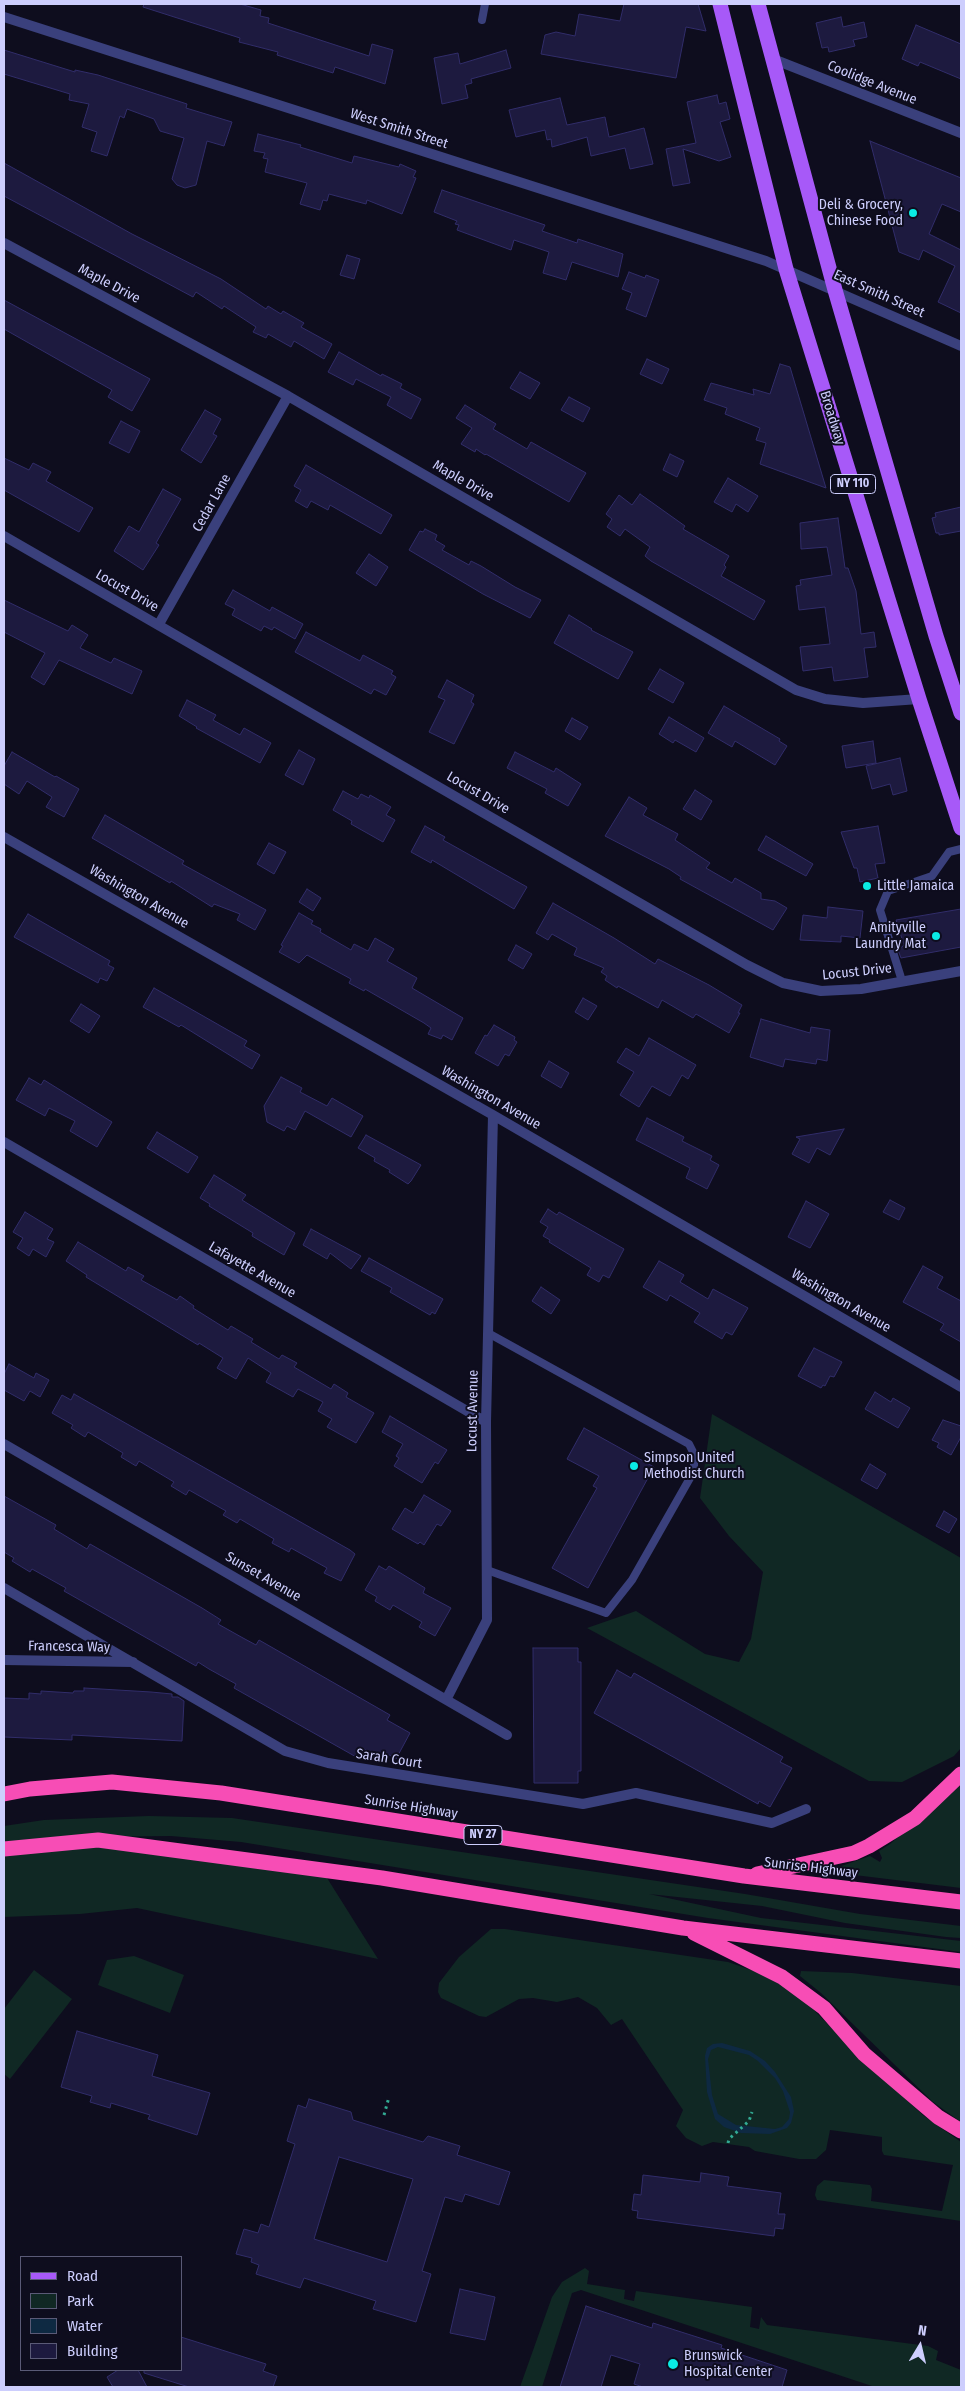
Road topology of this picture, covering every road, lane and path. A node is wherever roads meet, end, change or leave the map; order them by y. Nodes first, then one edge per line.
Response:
1 (485, 4) edge
2 (720, 4) edge
3 (758, 4) edge
4 (4, 16) edge
5 (482, 20) dead end
6 (773, 59) junction
7 (961, 133) edge
8 (4, 243) edge
9 (786, 268) junction
10 (835, 290) junction
11 (961, 346) edge
12 (288, 396) junction
13 (4, 536) edge
14 (159, 624) junction
15 (918, 699) junction
16 (961, 714) edge
17 (961, 828) edge
18 (4, 837) edge
19 (961, 849) edge
20 (961, 971) edge
21 (902, 982) junction
22 (493, 1115) junction
23 (4, 1142) edge
24 (488, 1332) junction
25 (961, 1388) edge
26 (486, 1422) junction
27 (4, 1444) edge
28 (487, 1570) junction
29 (4, 1588) edge
30 (4, 1660) edge
31 (134, 1662) junction
32 (447, 1698) junction
33 (507, 1735) dead end
34 (961, 1774) edge
35 (4, 1794) edge
36 (806, 1809) dead end
37 (4, 1849) edge
38 (744, 1876) junction
39 (961, 1902) edge
40 (683, 1928) junction
41 (961, 1961) edge
42 (389, 2097) dead end
43 (752, 2112) dead end
44 (384, 2115) dead end
45 (961, 2131) edge
46 (728, 2143) dead end

1 - 5 lane
2 - 9 main road, Broadway / NY 110
3 - 6 main road, NY 110
4 - 9 street, West Smith Street
6 - 7 street, Coolidge Avenue
6 - 10 main road, NY 110
8 - 12 street, Maple Drive
9 - 10 street, East Smith Street
9 - 15 main road, Broadway / NY 110
10 - 11 street, East Smith Street
10 - 16 main road, NY 110
12 - 14 street, Cedar Lane
12 - 15 street, Maple Drive
13 - 14 street, Locust Drive
14 - 21 street, Locust Drive
15 - 17 main road, Broadway / NY 110
18 - 22 street, Washington Avenue
19 - 21 lane
20 - 21 street, Locust Drive
22 - 24 street, Locust Avenue
22 - 25 street, Washington Avenue
23 - 26 street, Lafayette Avenue
24 - 26 street, Locust Avenue
24 - 28 lane
26 - 28 street, Locust Avenue
27 - 32 street, Sunset Avenue
28 - 32 street, Locust Avenue
29 - 31 street, Sarah Court
30 - 31 street, Francesca Way
31 - 36 street, Sarah Court
32 - 33 street, Sunset Avenue
34 - 38 highway
35 - 38 highway, Sunrise Highway / NY 27
37 - 40 highway
38 - 39 highway, Sunrise Highway / NY 27
40 - 41 highway
40 - 45 highway
42 - 44 path
43 - 46 path

